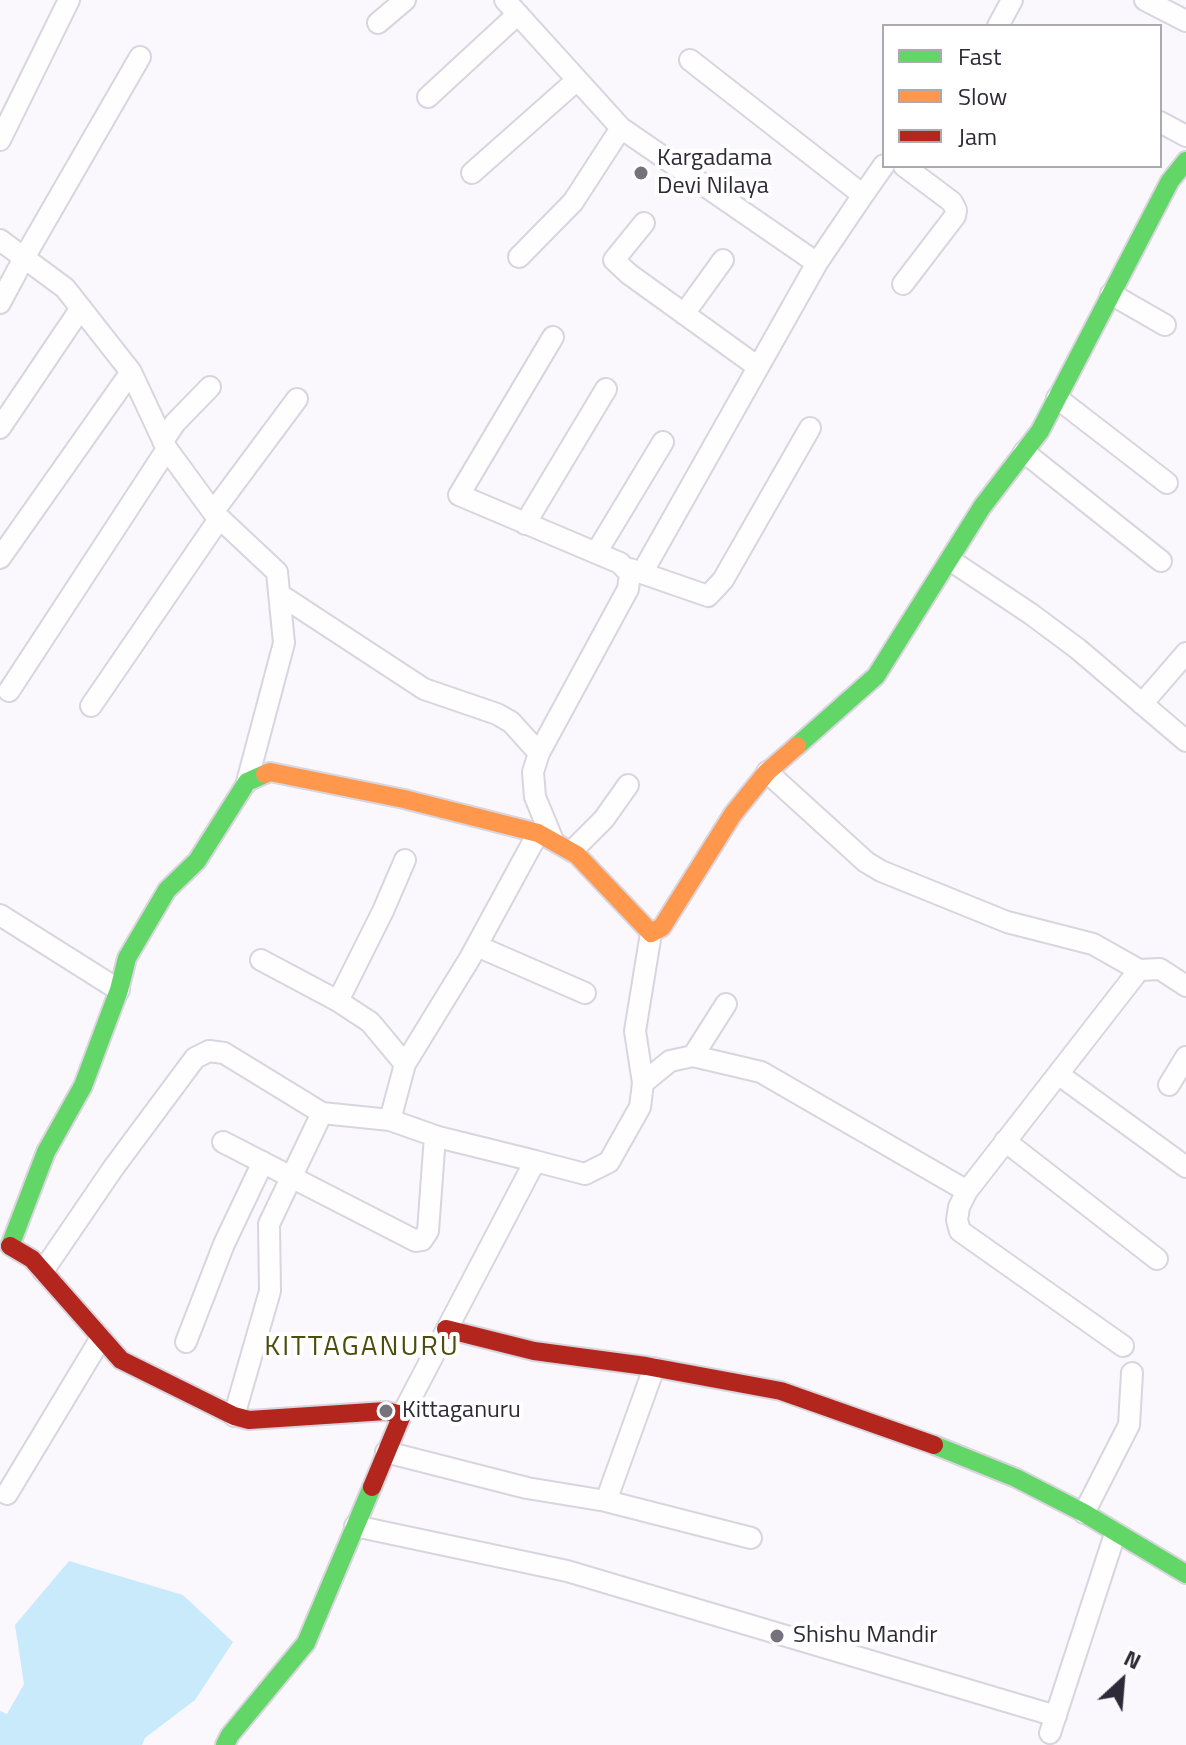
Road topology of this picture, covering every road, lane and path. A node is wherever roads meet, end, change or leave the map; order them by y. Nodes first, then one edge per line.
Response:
1 (69, 0) edge
2 (405, 0) edge
3 (1012, 0) edge
4 (1145, 0) edge
5 (512, 7) edge
6 (1186, 21) edge
7 (378, 23) dead end
8 (999, 24) edge
9 (140, 57) dead end
10 (690, 60) dead end
11 (577, 80) junction
12 (428, 97) dead end
13 (1162, 123) edge
14 (621, 128) junction
15 (1186, 136) edge
16 (0, 140) edge
17 (1186, 161) edge
18 (882, 168) edge
19 (907, 168) edge
20 (472, 173) dead end
21 (863, 195) junction
22 (644, 223) dead end
23 (0, 240) edge
24 (519, 257) dead end
25 (24, 258) junction
26 (723, 260) dead end
27 (817, 263) junction
28 (903, 284) dead end
29 (1111, 294) junction
30 (0, 303) edge
31 (81, 308) junction
32 (684, 314) junction
33 (1165, 325) dead end
34 (553, 337) dead end
35 (758, 367) junction
36 (131, 372) junction
37 (210, 387) dead end
38 (606, 389) dead end
39 (1057, 398) junction
40 (297, 399) dead end
41 (0, 428) edge
42 (810, 428) dead end
43 (663, 442) dead end
44 (165, 445) junction
45 (1024, 452) junction
46 (1167, 483) dead end
47 (216, 516) junction
48 (525, 524) junction
49 (596, 553) junction
50 (0, 558) edge
51 (950, 560) junction
52 (1161, 561) dead end
53 (634, 570) junction
54 (279, 594) junction
55 (1186, 653) edge
56 (9, 691) dead end
57 (1142, 704) junction
58 (91, 706) dead end
59 (1186, 741) edge
60 (539, 753) junction
61 (767, 772) junction
62 (247, 782) junction
63 (628, 785) dead end
64 (545, 836) junction
65 (572, 851) junction
66 (405, 860) dead end
67 (0, 915) edge
68 (651, 933) junction
69 (477, 946) junction
70 (261, 960) dead end
71 (1139, 970) junction
72 (1186, 986) edge
73 (119, 990) junction
74 (585, 993) dead end
75 (338, 1001) junction
76 (726, 1004) dead end
77 (693, 1056) junction
78 (1186, 1057) edge
79 (405, 1064) junction
80 (1058, 1074) junction
81 (643, 1083) junction
82 (1169, 1085) dead end
83 (322, 1113) junction
84 (390, 1120) junction
85 (435, 1136) junction
86 (1005, 1141) junction
87 (223, 1142) dead end
88 (535, 1161) junction
89 (263, 1162) junction
90 (1186, 1167) edge
91 (290, 1178) junction
92 (967, 1191) junction
93 (9, 1220) edge
94 (5, 1250) edge
95 (1157, 1259) dead end
96 (43, 1271) junction
97 (446, 1329) junction
98 (101, 1338) junction
99 (186, 1342) dead end
100 (1123, 1346) dead end
101 (654, 1368) junction
102 (1132, 1373) dead end
103 (402, 1415) junction
104 (234, 1416) junction
105 (386, 1452) junction
106 (7, 1494) dead end
107 (606, 1501) junction
108 (1084, 1513) junction
109 (355, 1526) junction
110 (1115, 1534) junction
111 (751, 1538) dead end
112 (1186, 1574) edge
113 (225, 1745) edge

1 - 16 street
2 - 7 street
3 - 8 street
4 - 6 street
5 - 11 street
5 - 12 street
9 - 25 street
10 - 21 street
11 - 14 street
11 - 20 street
13 - 15 street
14 - 24 street
14 - 27 street
17 - 29 street
18 - 21 street
19 - 28 street
21 - 27 street
22 - 32 street
23 - 25 street
25 - 30 street
25 - 31 street
26 - 32 street
27 - 35 street
29 - 33 street
29 - 39 street
31 - 36 street
31 - 41 street
32 - 35 street
34 - 48 street
35 - 53 street
36 - 44 street
36 - 50 street
37 - 44 street
38 - 48 street
39 - 45 street
39 - 46 street
40 - 47 street
42 - 53 street
43 - 49 street
44 - 47 street
44 - 56 street
45 - 51 street
45 - 52 street
47 - 54 street
47 - 58 street
48 - 49 street
49 - 53 street
51 - 57 street
51 - 61 street
53 - 60 street
54 - 60 street
54 - 62 street
55 - 57 street
57 - 59 street
60 - 64 street
61 - 68 street
61 - 71 street
62 - 64 street
62 - 73 street
63 - 65 street
64 - 65 street
64 - 69 street
65 - 68 street
66 - 75 street
67 - 73 street
68 - 81 street
69 - 74 street
69 - 79 street
70 - 75 street
71 - 72 street
71 - 80 street
73 - 93 street
75 - 79 street
76 - 77 street
77 - 81 street
77 - 92 street
78 - 82 street
79 - 84 street
80 - 86 street
80 - 90 street
81 - 88 street
83 - 84 street
83 - 91 street
83 - 96 street
84 - 85 street
85 - 88 street
85 - 91 street
86 - 92 street
86 - 95 street
87 - 89 street
88 - 97 street
89 - 91 street
89 - 99 street
91 - 104 street
92 - 100 street
93 - 94 street
94 - 96 street
96 - 98 street
97 - 101 street
97 - 103 street
98 - 104 street
98 - 106 street
101 - 107 street
101 - 108 street
102 - 108 street
103 - 104 street
103 - 105 street
105 - 107 street
105 - 109 street
107 - 111 street
108 - 110 street
109 - 110 street
109 - 113 street
110 - 112 street

